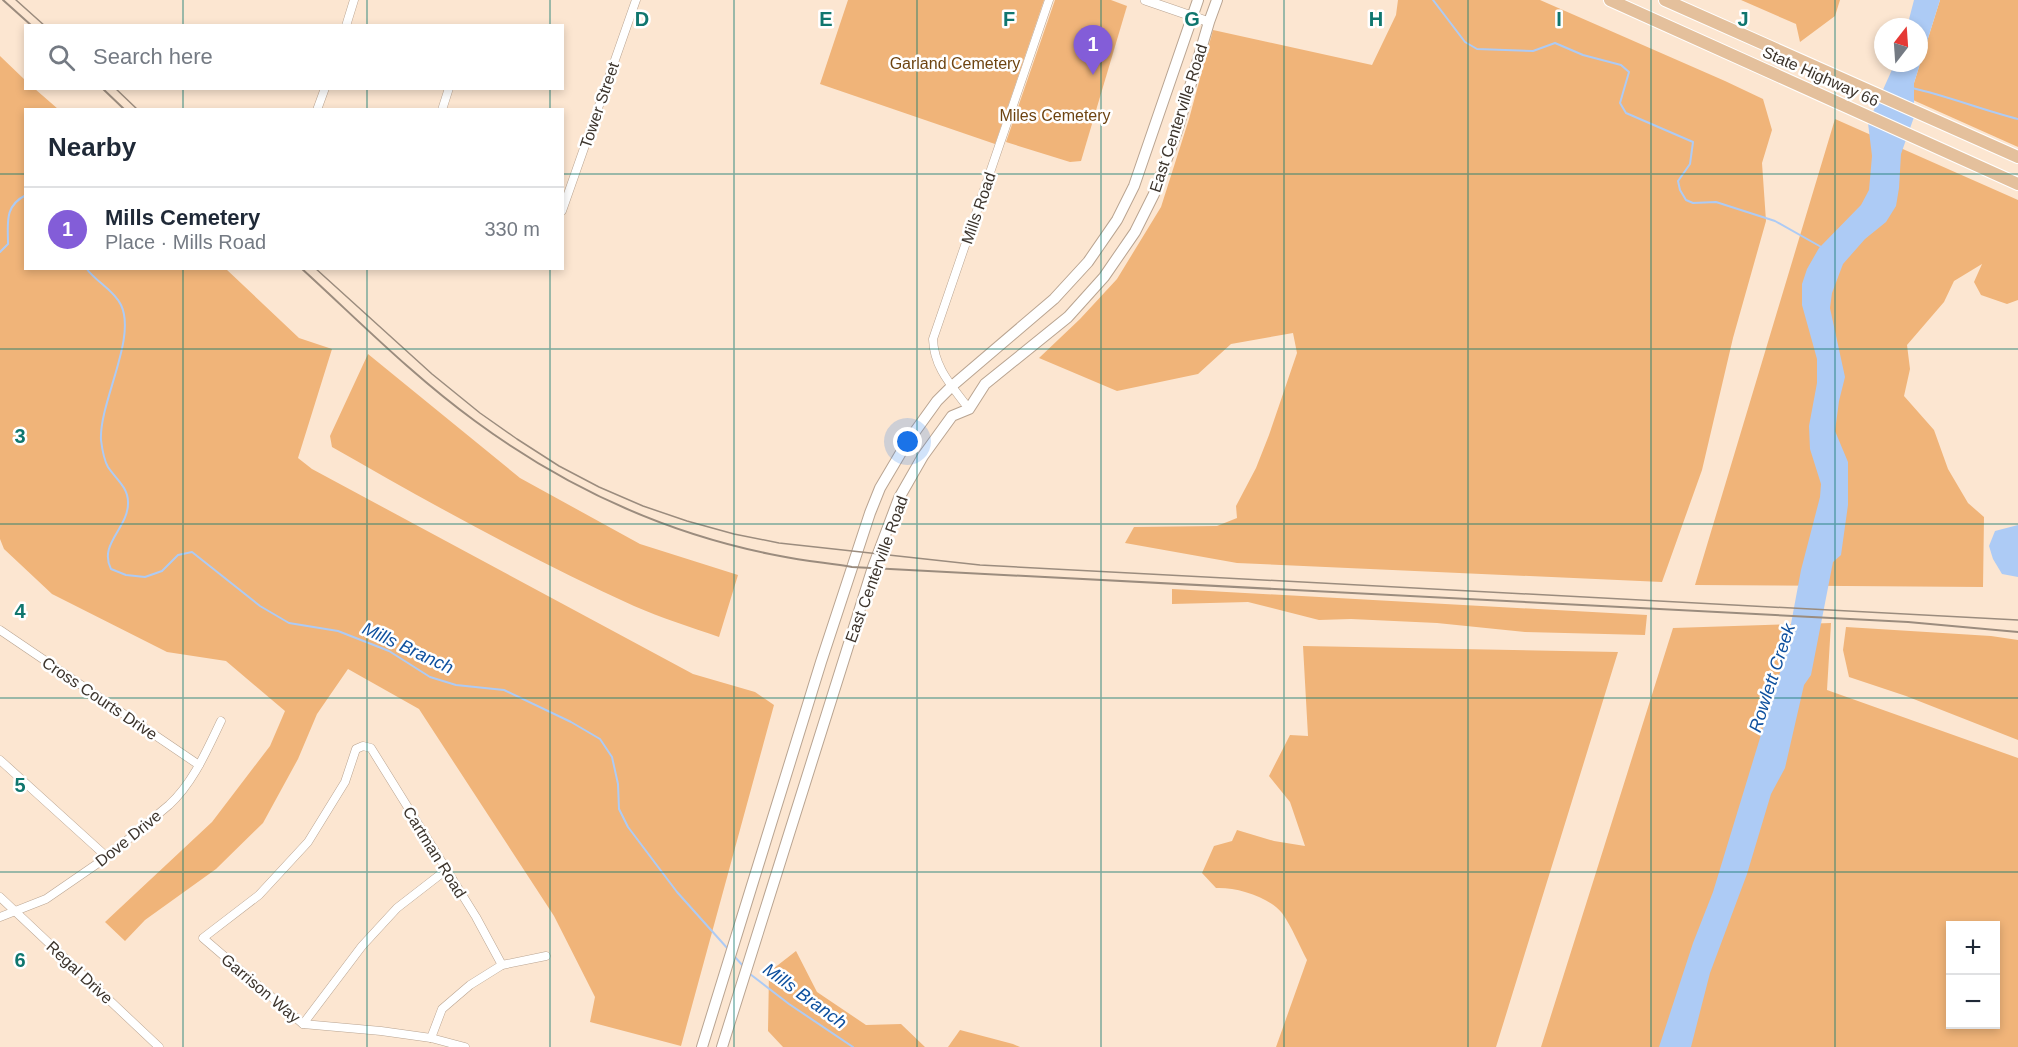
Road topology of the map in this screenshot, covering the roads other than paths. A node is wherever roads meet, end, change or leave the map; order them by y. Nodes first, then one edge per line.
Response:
1 (354, 0) edge
2 (636, 0) edge
3 (1049, 0) edge
4 (1145, 0) edge
5 (1198, 0) edge
6 (1217, 0) edge
7 (1610, 0) edge
8 (1665, 0) edge
9 (1192, 16) junction
10 (1209, 22) junction
11 (347, 24) edge
12 (324, 90) edge
13 (448, 90) edge
14 (319, 108) edge
15 (443, 108) edge
16 (2018, 157) edge
17 (2018, 184) edge
18 (564, 205) edge
19 (952, 386) junction
20 (969, 409) junction
21 (891, 469) junction
22 (912, 474) junction
23 (0, 630) edge
24 (821, 662) junction
25 (841, 668) junction
26 (221, 721) dead end
27 (0, 760) edge
28 (200, 765) junction
29 (772, 821) junction
30 (791, 827) junction
31 (107, 857) junction
32 (446, 870) junction
33 (0, 897) edge
34 (15, 912) junction
35 (0, 917) edge
36 (203, 938) joint
37 (546, 956) dead end
38 (502, 965) junction
39 (303, 1024) junction
40 (431, 1038) junction
41 (159, 1047) edge
42 (465, 1047) edge
43 (702, 1047) edge
44 (722, 1047) edge

1 - 11 street
2 - 18 street, Tower Street
3 - 19 street, Mills Road
4 - 9 street
5 - 9 main road, East Centerville Road
6 - 10 main road, East Centerville Road
7 - 17 main road, State Highway 66
8 - 16 main road, State Highway 66
9 - 10 street
9 - 19 main road, East Centerville Road
10 - 20 main road, East Centerville Road
12 - 14 street
13 - 15 street
19 - 20 street, Mills Road
19 - 21 main road, East Centerville Road
20 - 22 main road, East Centerville Road
21 - 22 main road
21 - 24 main road, East Centerville Road
22 - 25 main road, East Centerville Road
23 - 28 street, Cross Courts Drive
24 - 25 main road
24 - 29 main road, East Centerville Road
25 - 30 main road, East Centerville Road
26 - 28 street, Dove Drive
27 - 31 street
28 - 31 street, Dove Drive
29 - 30 main road
29 - 43 main road, East Centerville Road
30 - 44 main road, East Centerville Road
31 - 34 street, Dove Drive
32 - 36 street, Cartman Road
32 - 38 street, Cartman Road
32 - 39 street
33 - 34 street, Regal Drive
34 - 35 street, Dove Drive
34 - 41 street, Regal Drive
36 - 39 street, Garrison Way
37 - 38 street
38 - 40 street
39 - 40 street, Garrison Way
40 - 42 street, Garrison Way

